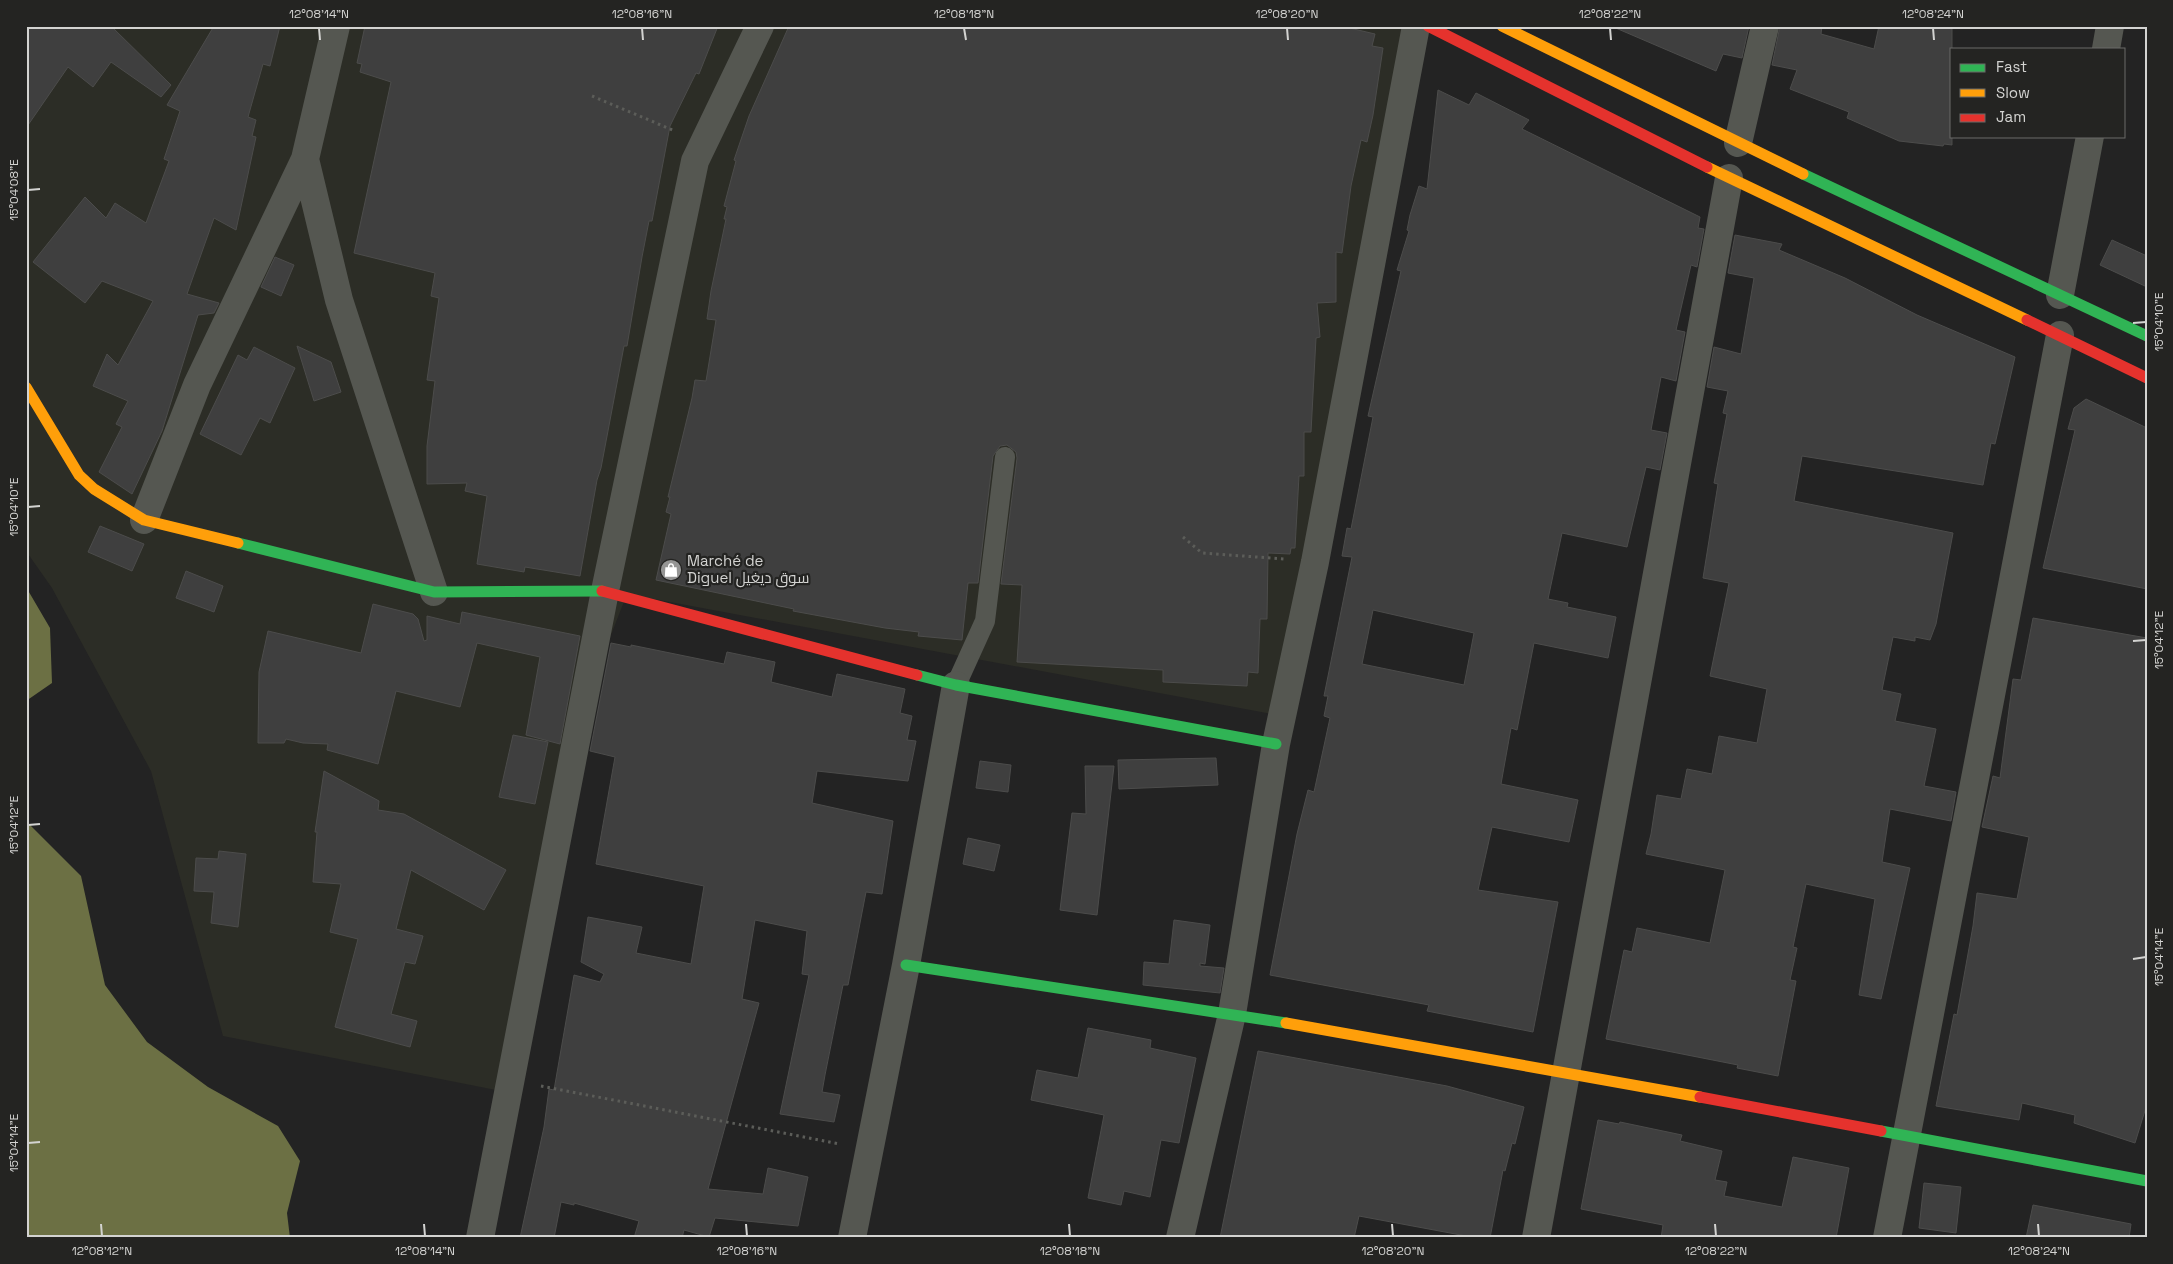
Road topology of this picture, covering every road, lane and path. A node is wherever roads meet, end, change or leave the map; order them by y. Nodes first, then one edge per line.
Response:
1 (336, 26) edge
2 (760, 26) edge
3 (1416, 26) edge
4 (1428, 26) edge
5 (1502, 26) edge
6 (1765, 26) edge
7 (2110, 26) edge
8 (2106, 48) edge
9 (592, 96) dead end
10 (708, 135) junction
11 (2090, 138) edge
12 (1738, 143) junction
13 (305, 159) junction
14 (1729, 178) junction
15 (2060, 294) junction
16 (2060, 335) junction
17 (2147, 336) edge
18 (2147, 378) edge
19 (26, 386) edge
20 (1005, 457) dead end
21 (144, 520) junction
22 (1183, 537) dead end
23 (1315, 562) junction
24 (604, 591) junction
25 (434, 592) junction
26 (956, 685) junction
27 (1276, 744) junction
28 (906, 965) junction
29 (1232, 1014) junction
30 (1566, 1072) junction
31 (511, 1080) junction
32 (1907, 1138) junction
33 (870, 1150) junction
34 (2147, 1181) edge
35 (480, 1238) edge
36 (852, 1238) edge
37 (1180, 1238) edge
38 (1536, 1238) edge
39 (1887, 1238) edge

1 - 13 street
2 - 10 street
3 - 23 street
4 - 14 street
5 - 12 street
6 - 12 street
7 - 8 street
9 - 10 path
10 - 24 street
11 - 15 street
12 - 15 street
13 - 21 street
13 - 25 street
14 - 16 street
14 - 30 street
15 - 17 street
16 - 18 street
16 - 32 street
19 - 21 street
20 - 26 lane
21 - 25 street
22 - 23 path
23 - 27 street
24 - 25 street
24 - 26 street
24 - 31 street
26 - 27 street
26 - 28 street
27 - 29 street
28 - 29 street
28 - 33 street
29 - 30 street
29 - 37 street
30 - 32 street
30 - 38 street
31 - 33 path
31 - 35 street
32 - 34 street
32 - 39 street
33 - 36 street

